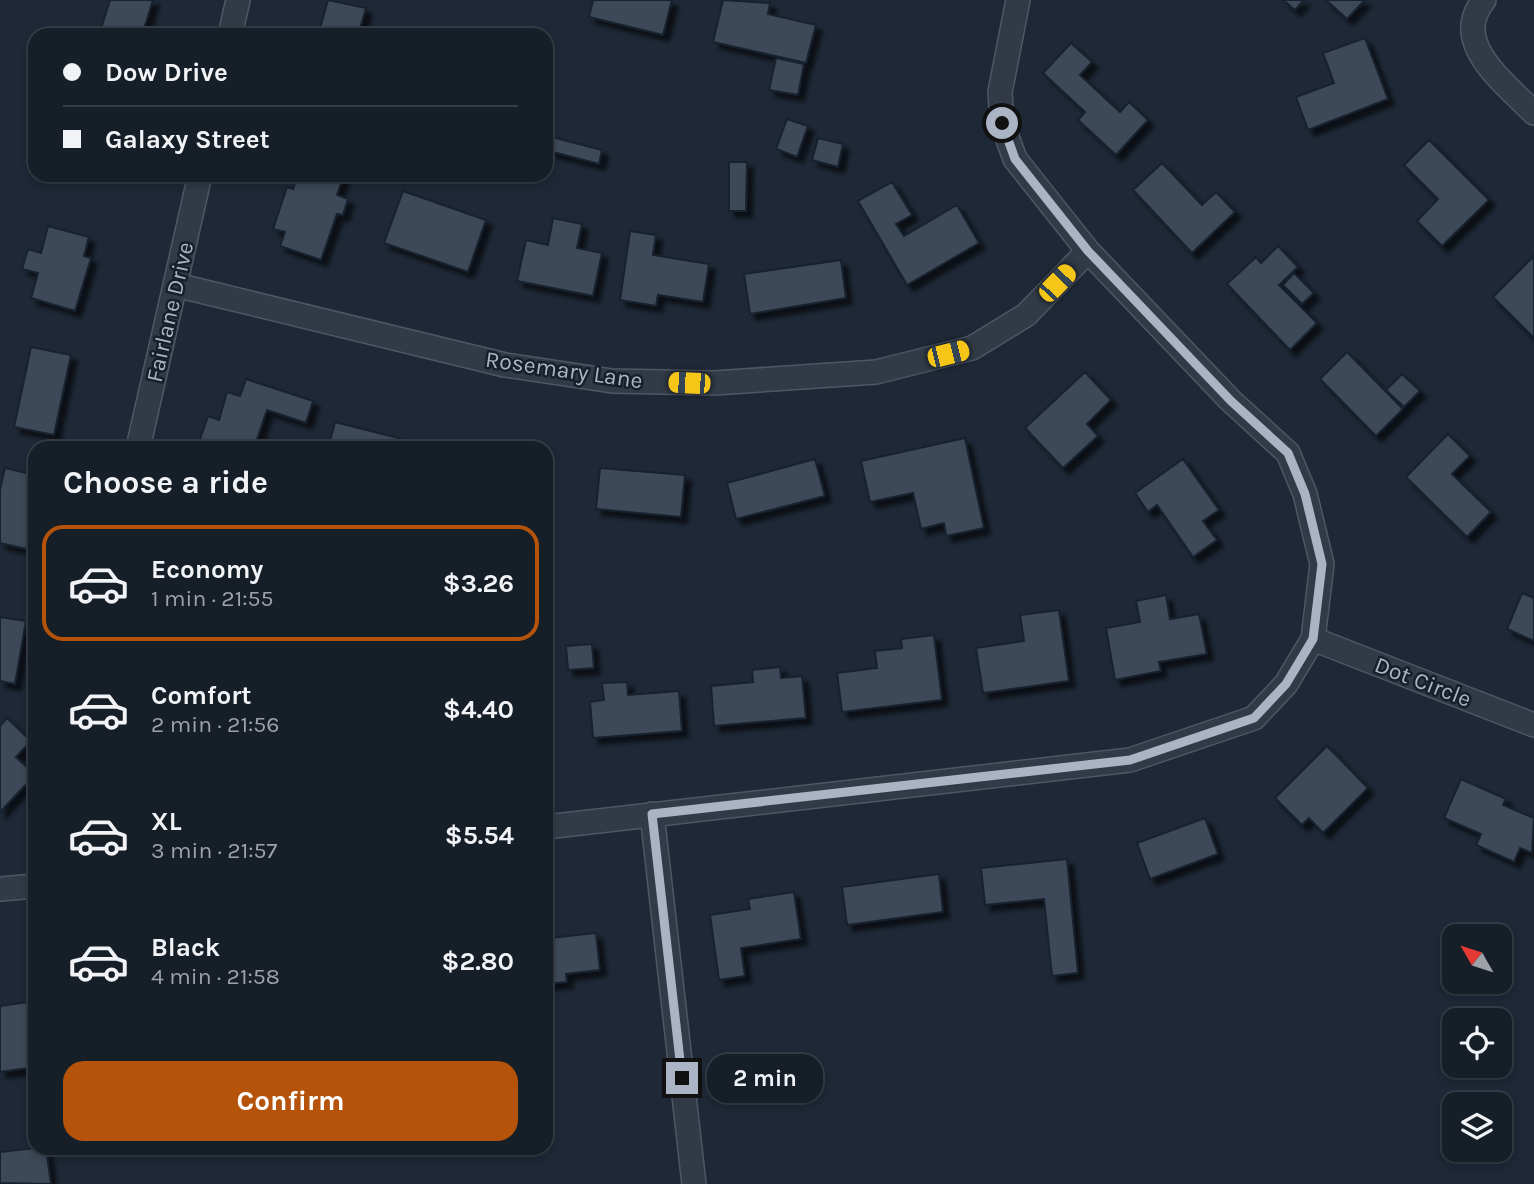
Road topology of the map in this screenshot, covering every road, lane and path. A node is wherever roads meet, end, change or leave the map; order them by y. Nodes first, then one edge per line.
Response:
1 (238, 0) edge
2 (1018, 0) edge
3 (1484, 0) edge
4 (232, 28) edge
5 (1534, 113) edge
6 (198, 182) edge
7 (1088, 251) junction
8 (176, 285) junction
9 (140, 441) edge
10 (1313, 639) junction
11 (1534, 725) edge
12 (652, 814) junction
13 (553, 826) edge
14 (28, 887) edge
15 (0, 889) edge
16 (694, 1184) edge

1 - 4 street
2 - 7 street
3 - 5 street
6 - 8 street, Fairlane Drive
7 - 8 street, Rosemary Lane
7 - 10 street
8 - 9 street, Fairlane Drive
10 - 11 street, Dot Circle
10 - 12 street
12 - 13 street
12 - 16 street
14 - 15 street

